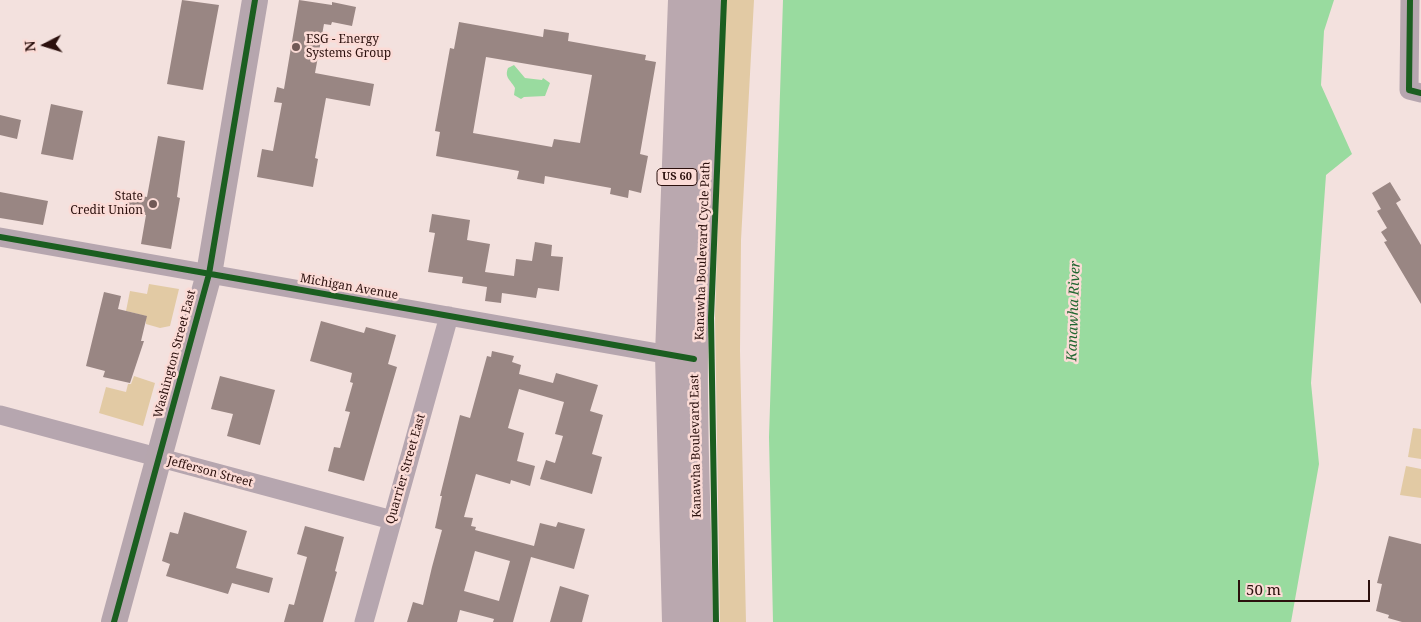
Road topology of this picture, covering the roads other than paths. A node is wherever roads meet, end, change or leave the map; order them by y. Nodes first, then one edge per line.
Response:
1 (255, 0) edge
2 (682, 0) edge
3 (708, 0) edge
4 (1410, 0) edge
5 (1415, 92) edge
6 (0, 237) edge
7 (209, 274) junction
8 (449, 316) junction
9 (682, 357) junction
10 (0, 415) edge
11 (158, 458) junction
12 (392, 520) junction
13 (121, 596) junction
14 (102, 622) edge
15 (114, 622) edge
16 (364, 622) edge
17 (676, 622) edge
18 (699, 622) edge

1 - 7 street, Washington Street East
2 - 9 main road, Kanawha Boulevard East / US 60
3 - 9 main road, Kanawha Boulevard East / US 60
4 - 5 street
6 - 7 street, Michigan Avenue
7 - 8 street, Michigan Avenue
7 - 11 street, Washington Street East
8 - 9 street, Michigan Avenue
8 - 12 street, Quarrier Street East
9 - 17 main road, Kanawha Boulevard East / US 60
9 - 18 main road, Kanawha Boulevard East / US 60
10 - 11 street, Jefferson Street
11 - 12 street, Jefferson Street
11 - 13 street, Washington Street East
12 - 16 street, Quarrier Street East
13 - 14 street
13 - 15 street, Washington Street East

